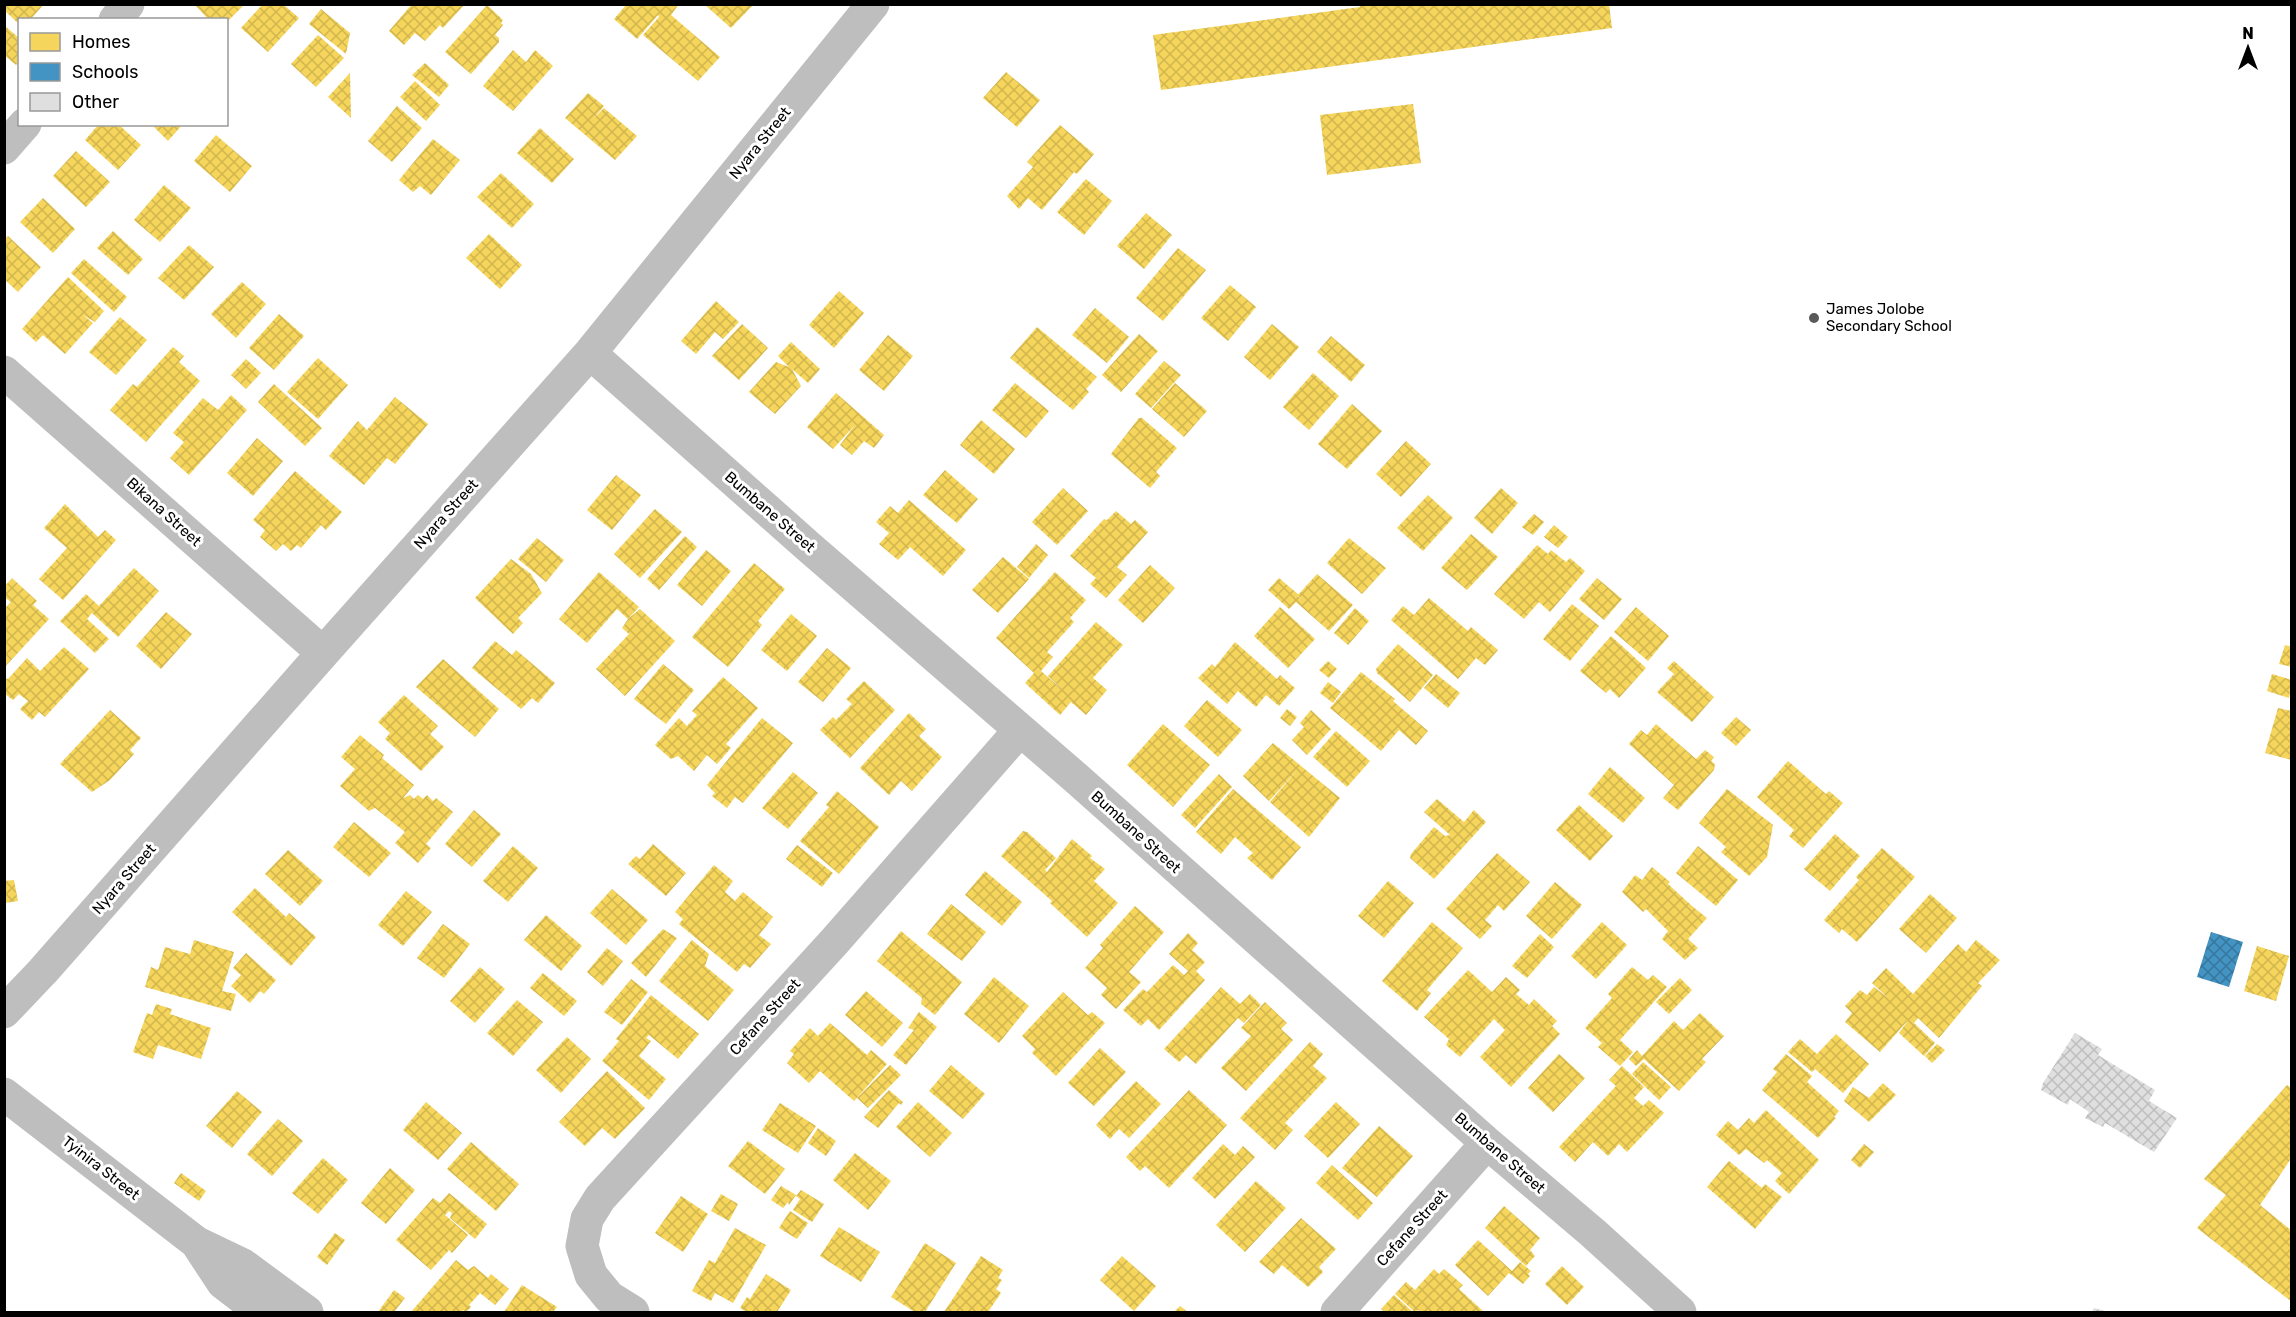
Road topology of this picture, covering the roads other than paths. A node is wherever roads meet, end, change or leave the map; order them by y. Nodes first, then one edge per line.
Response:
1 (128, 4) edge
2 (873, 4) edge
3 (117, 18) edge
4 (23, 126) edge
5 (4, 148) edge
6 (590, 353) junction
7 (4, 372) edge
8 (323, 652) junction
9 (1020, 730) junction
10 (4, 1012) edge
11 (4, 1094) edge
12 (1488, 1143) junction
13 (197, 1244) junction
14 (261, 1312) edge
15 (307, 1312) edge
16 (633, 1312) edge
17 (1337, 1312) edge
18 (1680, 1312) edge

1 - 3 street
2 - 6 street, Nyara Street
4 - 5 street
6 - 8 street, Nyara Street
6 - 9 street, Bumbane Street
7 - 8 street, Bikana Street
8 - 10 street, Nyara Street
9 - 12 street, Bumbane Street
9 - 16 street, Cefane Street
11 - 13 street, Tyinira Street
12 - 17 street, Cefane Street
12 - 18 street, Bumbane Street
13 - 14 street, Tyinira Street
13 - 15 street, Tyinira Street

